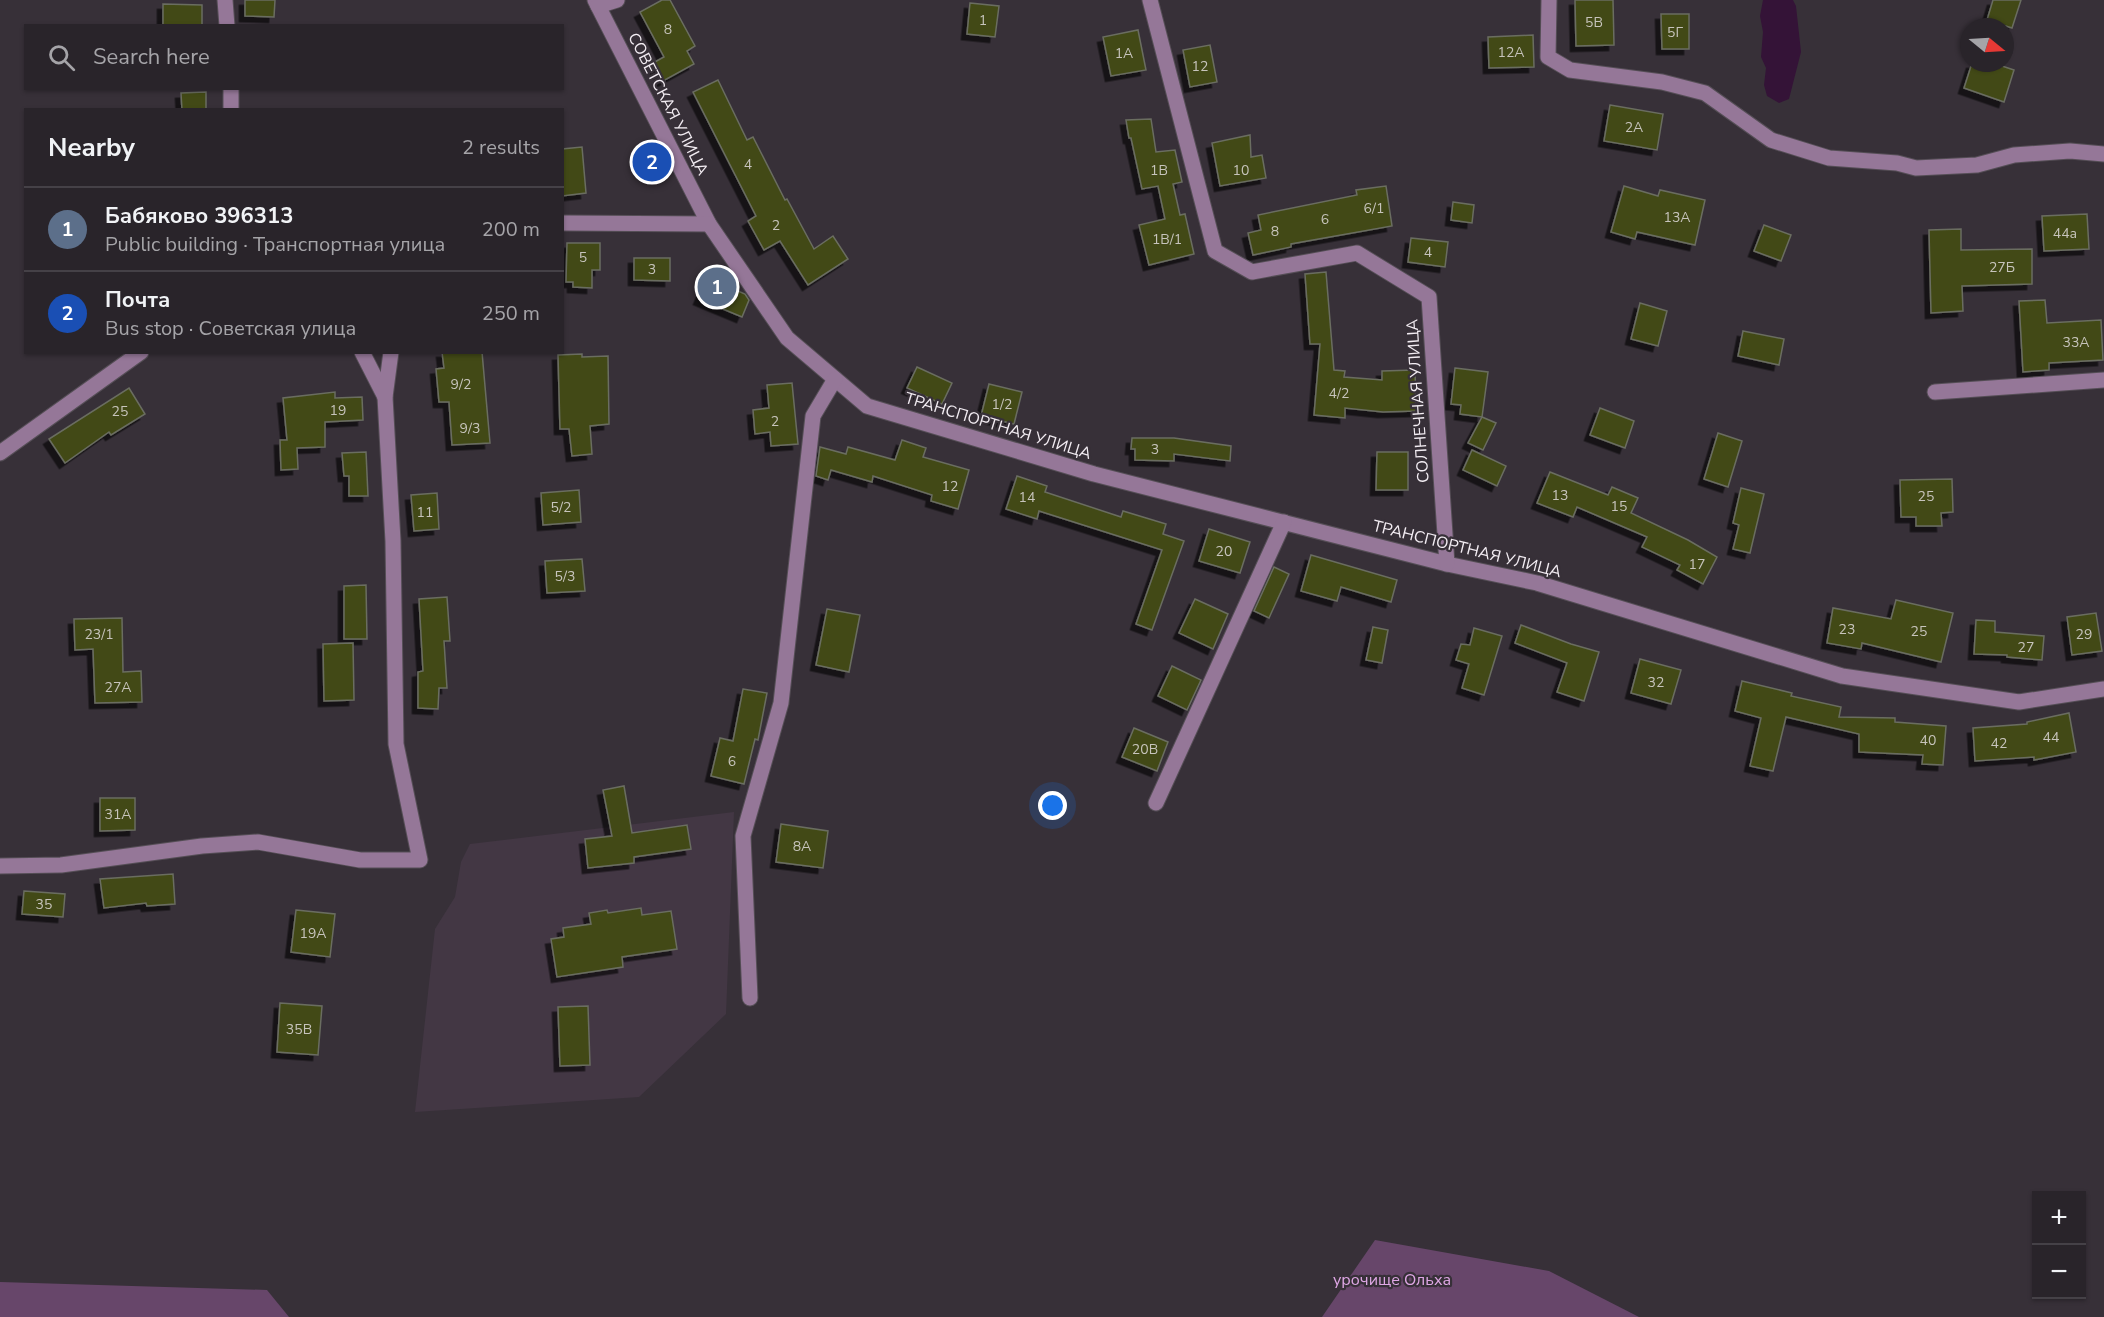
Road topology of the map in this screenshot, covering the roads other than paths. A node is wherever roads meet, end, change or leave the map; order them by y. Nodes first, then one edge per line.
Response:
1 (225, 0) edge
2 (616, 0) edge
3 (1150, 0) edge
4 (1549, 0) edge
5 (597, 3) edge
6 (227, 24) edge
7 (231, 90) edge
8 (231, 108) edge
9 (2104, 154) edge
10 (564, 223) edge
11 (710, 224) junction
12 (138, 354) edge
13 (363, 354) edge
14 (391, 354) edge
15 (835, 378) junction
16 (2104, 380) edge
17 (1935, 392) dead end
18 (386, 397) junction
19 (0, 453) edge
20 (1284, 522) junction
21 (1447, 564) junction
22 (2104, 689) edge
23 (1156, 803) dead end
24 (0, 866) edge
25 (750, 998) dead end

1 - 6 street
2 - 5 street
3 - 21 street, СОЛНЕЧНАЯ УЛИЦА
4 - 9 street
5 - 11 street, СОВЕТСКАЯ УЛИЦА
7 - 8 street
10 - 11 street
11 - 15 street, ТРАНСПОРТНАЯ УЛИЦА
12 - 19 street
13 - 18 street
14 - 18 street
15 - 20 street, ТРАНСПОРТНАЯ УЛИЦА
15 - 25 street
16 - 17 street
18 - 24 street
20 - 21 street, ТРАНСПОРТНАЯ УЛИЦА
20 - 23 street
21 - 22 street, ТРАНСПОРТНАЯ УЛИЦА

